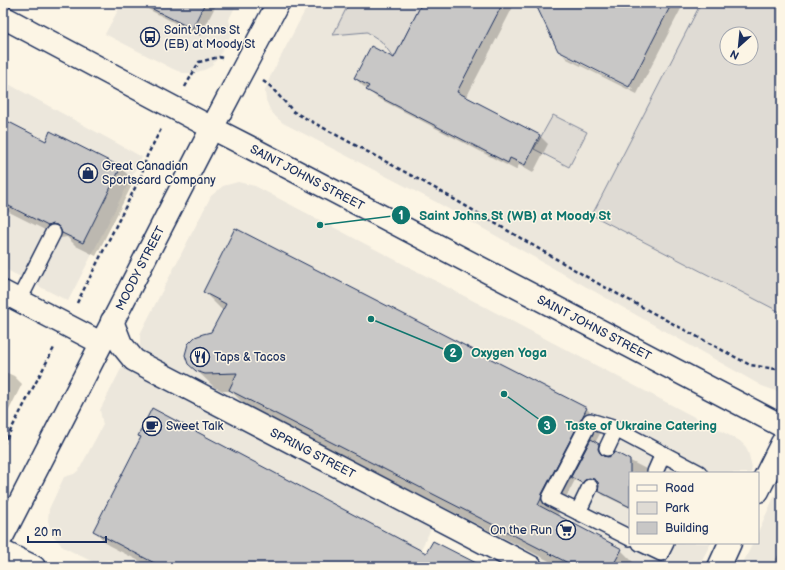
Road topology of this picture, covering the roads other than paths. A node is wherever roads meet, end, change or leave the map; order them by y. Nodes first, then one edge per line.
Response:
1 (278, 3) edge
2 (3, 17) edge
3 (212, 128) junction
4 (53, 233) dead end
5 (11, 296) edge
6 (112, 321) junction
7 (101, 343) junction
8 (782, 426) edge
9 (616, 429) junction
10 (782, 443) edge
11 (607, 448) dead end
12 (663, 454) junction
13 (655, 472) edge
14 (697, 472) edge
15 (590, 487) dead end
16 (759, 489) edge
17 (578, 512) junction
18 (628, 533) edge
19 (3, 535) edge
20 (642, 544) edge
21 (666, 544) edge
22 (730, 544) edge
23 (3, 552) edge
24 (34, 567) edge
25 (531, 567) edge
26 (719, 567) edge

1 - 3 main road, MOODY STREET
2 - 3 main road, SAINT JOHNS STREET
3 - 6 main road, MOODY STREET
3 - 8 main road, SAINT JOHNS STREET
4 - 5 lane
5 - 7 main road
6 - 7 main road, MOODY STREET
6 - 25 main road, SPRING STREET
7 - 19 main road, MOODY STREET
9 - 11 lane
9 - 12 lane
9 - 17 lane
10 - 16 main road
12 - 13 lane
12 - 14 lane
15 - 17 lane
17 - 18 lane
20 - 21 lane
22 - 26 main road
23 - 24 main road

